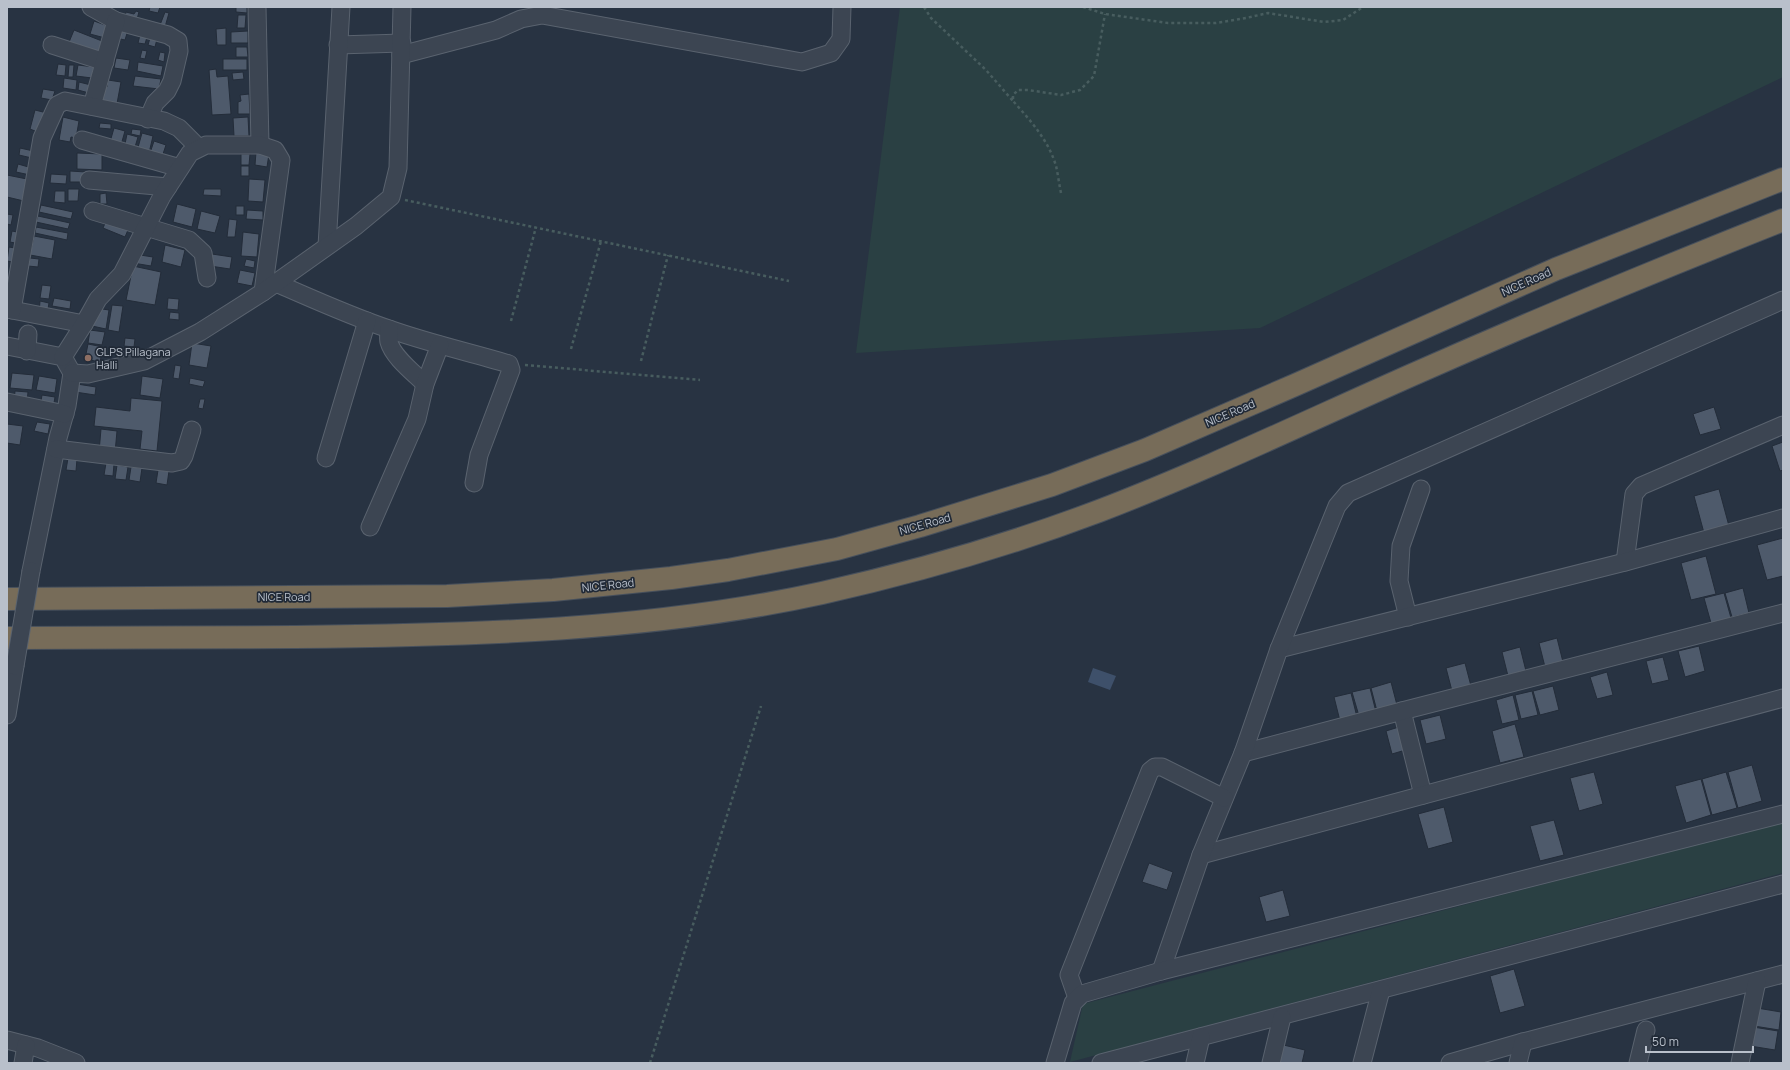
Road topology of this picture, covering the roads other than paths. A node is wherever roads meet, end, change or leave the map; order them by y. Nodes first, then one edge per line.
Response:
1 (91, 7) edge
2 (257, 7) edge
3 (340, 7) edge
4 (402, 7) edge
5 (842, 7) edge
6 (116, 21) junction
7 (52, 45) dead end
8 (338, 45) junction
9 (402, 49) junction
10 (104, 62) junction
11 (92, 106) junction
12 (148, 119) junction
13 (82, 140) dead end
14 (260, 145) junction
15 (199, 148) junction
16 (180, 168) junction
17 (1783, 179) edge
18 (89, 180) dead end
19 (168, 187) junction
20 (93, 211) dead end
21 (1783, 220) edge
22 (146, 228) junction
23 (327, 246) junction
24 (207, 278) dead end
25 (270, 288) junction
26 (1783, 300) edge
27 (10, 309) edge
28 (368, 321) junction
29 (84, 324) junction
30 (389, 329) junction
31 (440, 345) junction
32 (7, 346) edge
33 (63, 357) junction
34 (72, 373) junction
35 (425, 384) junction
36 (7, 402) edge
37 (65, 414) junction
38 (1783, 425) edge
39 (192, 430) dead end
40 (56, 449) junction
41 (326, 458) dead end
42 (474, 483) dead end
43 (1421, 489) dead end
44 (1783, 518) edge
45 (370, 527) dead end
46 (1625, 562) junction
47 (7, 599) edge
48 (1783, 613) edge
49 (1408, 617) junction
50 (7, 638) edge
51 (1279, 649) junction
52 (1783, 698) edge
53 (1402, 710) junction
54 (7, 715) edge
55 (1243, 753) junction
56 (1423, 795) junction
57 (1224, 798) junction
58 (1783, 814) edge
59 (1201, 854) junction
60 (1783, 884) edge
61 (1162, 971) junction
62 (1783, 974) edge
63 (1757, 981) junction
64 (1381, 990) junction
65 (1076, 998) junction
66 (1282, 1017) junction
67 (1646, 1030) dead end
68 (1200, 1037) junction
69 (7, 1040) edge
70 (1523, 1042) junction
71 (26, 1045) junction
72 (1118, 1061) edge
73 (23, 1063) edge
74 (76, 1063) edge
75 (1055, 1063) edge
76 (1101, 1063) edge
77 (1195, 1063) edge
78 (1271, 1063) edge
79 (1362, 1063) edge
80 (1450, 1063) edge
81 (1518, 1063) edge
82 (1638, 1063) edge
83 (1740, 1063) edge

1 - 6 street
2 - 14 street
3 - 8 street
4 - 9 street
5 - 9 street
6 - 10 street
6 - 12 street
7 - 10 street
8 - 9 street
8 - 23 street
9 - 23 street
10 - 11 street
11 - 12 street
11 - 27 street
12 - 15 street
13 - 16 street
14 - 15 street
14 - 25 street
15 - 16 street
16 - 19 street
17 - 47 highway, NICE Road
18 - 19 street
19 - 22 street
20 - 22 street
21 - 50 highway
22 - 24 street
22 - 29 street
23 - 25 street
25 - 28 street
25 - 34 street
26 - 51 street
27 - 29 street
28 - 30 street
28 - 41 street
29 - 33 street
30 - 31 street
30 - 35 street
31 - 35 street
31 - 42 street
32 - 33 street
33 - 34 street
34 - 37 street
35 - 45 street
36 - 37 street
37 - 40 street
38 - 46 street
39 - 40 street
40 - 54 street, bridge
43 - 49 street
44 - 46 street
46 - 49 street
48 - 53 street
49 - 51 street
51 - 55 street
52 - 56 street
53 - 55 street
53 - 56 street
55 - 57 street
56 - 59 street
57 - 59 street
57 - 65 street
58 - 61 street
59 - 61 street
60 - 64 street
61 - 65 street
62 - 63 street
63 - 70 street
63 - 83 street
64 - 66 street
64 - 79 street
65 - 75 street
66 - 68 street
66 - 78 street
67 - 82 street
68 - 72 street
68 - 77 street
69 - 71 street
70 - 80 street
70 - 81 street
71 - 73 street
71 - 74 street
72 - 76 street

